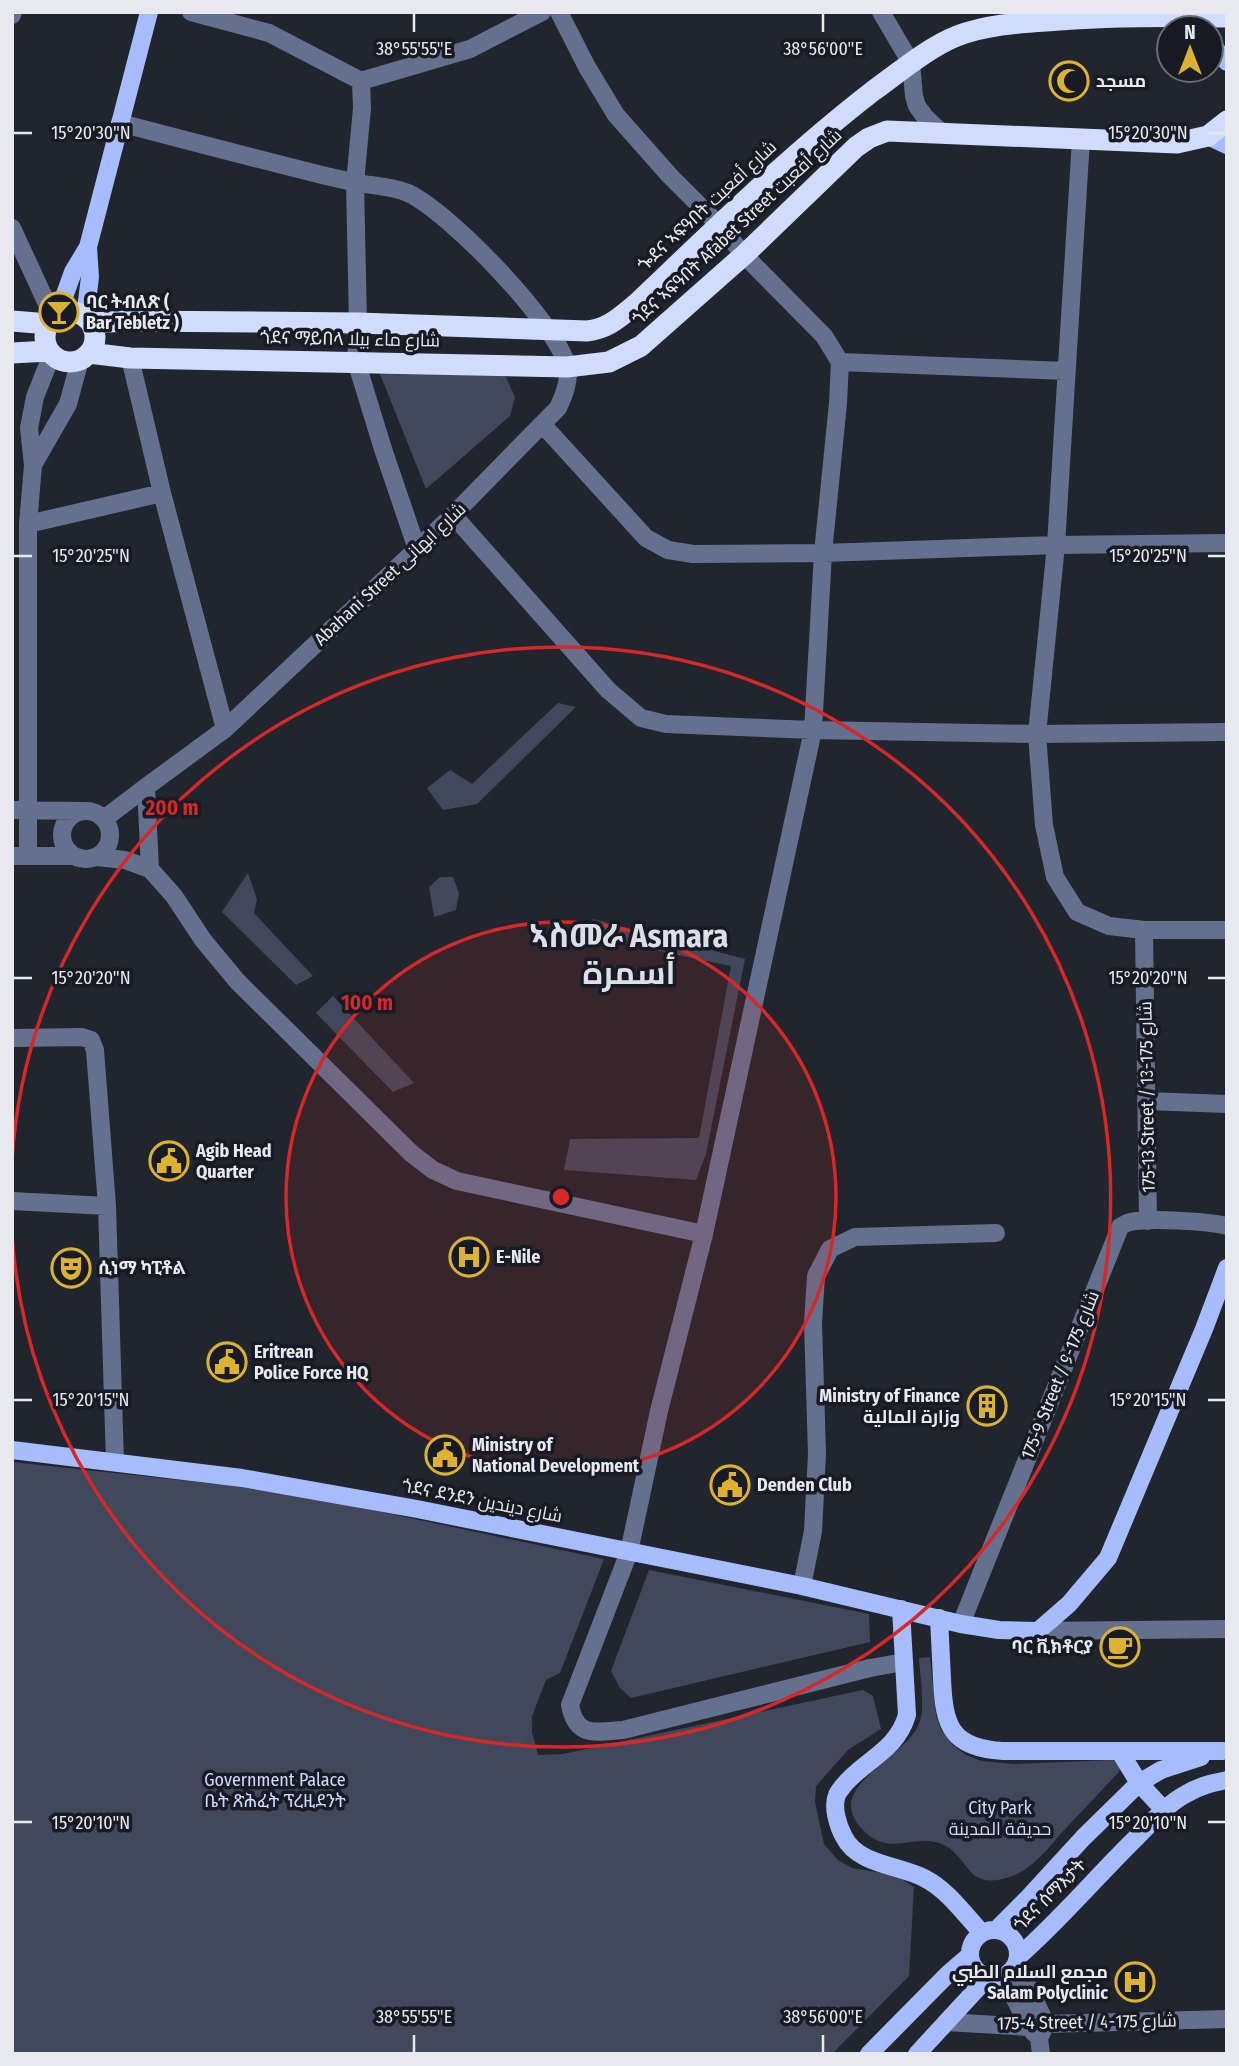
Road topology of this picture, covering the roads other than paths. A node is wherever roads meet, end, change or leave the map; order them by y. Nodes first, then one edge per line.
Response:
1 (149, 12) edge
2 (191, 12) edge
3 (542, 12) edge
4 (559, 12) edge
5 (881, 12) edge
6 (1077, 15) edge
7 (1155, 20) edge
8 (911, 63) junction
9 (361, 81) junction
10 (1227, 121) edge
11 (120, 123) junction
12 (942, 132) junction
13 (1081, 139) junction
14 (1218, 140) edge
15 (355, 183) junction
16 (719, 225) junction
17 (12, 228) edge
18 (88, 247) junction
19 (744, 255) junction
20 (53, 320) junction
21 (88, 320) junction
22 (12, 321) edge
23 (358, 323) junction
24 (547, 328) junction
25 (599, 330) joint
26 (51, 352) junction
27 (12, 354) edge
28 (85, 357) junction
29 (130, 358) junction
30 (356, 361) junction
31 (609, 362) joint
32 (841, 362) junction
33 (567, 367) junction
34 (1066, 371) junction
35 (543, 425) junction
36 (33, 465) junction
37 (162, 494) junction
38 (453, 515) junction
39 (27, 524) junction
40 (1227, 543) edge
41 (1056, 544) junction
42 (417, 549) junction
43 (823, 553) junction
44 (19, 616) edge
45 (225, 729) junction
46 (813, 730) junction
47 (1227, 732) edge
48 (1037, 734) junction
49 (146, 787) junction
50 (20, 811) edge
51 (81, 811) junction
52 (104, 819) junction
53 (20, 856) edge
54 (73, 856) junction
55 (97, 857) junction
56 (150, 869) junction
57 (1144, 930) junction
58 (1227, 930) edge
59 (12, 1038) edge
60 (1146, 1101) junction
61 (1227, 1104) edge
62 (12, 1201) edge
63 (107, 1206) junction
64 (1149, 1221) junction
65 (1227, 1226) edge
66 (996, 1233) dead end
67 (704, 1234) junction
68 (1227, 1268) edge
69 (12, 1450) edge
70 (115, 1462) junction
71 (629, 1552) junction
72 (802, 1586) junction
73 (901, 1609) junction
74 (939, 1618) junction
75 (961, 1624) junction
76 (1227, 1629) edge
77 (1038, 1631) junction
78 (904, 1662) junction
79 (1225, 1751) edge
80 (1120, 1752) junction
81 (1227, 1780) edge
82 (1139, 1783) junction
83 (1164, 1810) junction
84 (989, 1932) junction
85 (970, 1955) junction
86 (1007, 1969) junction
87 (1227, 2019) edge
88 (947, 2022) junction
89 (1038, 2036) edge
90 (869, 2054) edge
91 (917, 2054) edge

1 - 11 main road
2 - 9 street
3 - 9 street
4 - 16 street
5 - 8 street
6 - 7 highway, ጐደና ኣፍዓበት شارع أفعبت
6 - 8 highway, ጐደና ኣፍዓበት شارع أفعبت
8 - 12 street
8 - 16 highway, ጐደና ኣፍዓበት شارع أفعبت
9 - 15 street
10 - 14 highway, ጎደና ኣፍዓበት Afabet Street شارع أفعبت
11 - 15 street
11 - 18 main road
12 - 13 highway, ጎደና ኣፍዓበት Afabet Street شارع أفعبت
12 - 19 highway, ጎደና ኣፍዓበት Afabet Street شارع أفعبت
13 - 14 highway, ጎደና ኣፍዓበት Afabet Street شارع أفعبت
13 - 34 street
15 - 23 street
15 - 24 street
16 - 19 street
16 - 25 highway, ጐደና ኣፍዓበት شارع أفعبت
17 - 20 street
18 - 20 main road
18 - 21 main road
19 - 31 highway, ጎደና ኣፍዓበት Afabet Street شارع أفعبت
19 - 32 street
20 - 21 highway
20 - 22 highway
20 - 26 highway
21 - 23 highway, ጎደና ማይበላ شارع ماء بيلا
21 - 28 highway
23 - 24 highway, ጎደና ማይበላ شارع ماء بيلا
23 - 30 street
24 - 25 highway, ጎደና ማይበላ شارع ماء بيلا
24 - 33 street
26 - 27 highway
26 - 28 highway
26 - 36 street
28 - 29 highway, ጎደና ማይበላ شارع ماء بيلا
28 - 36 street
29 - 30 highway, ጎደና ማይበላ شارع ماء بيلا
29 - 37 street
30 - 33 highway, ጎደና ማይበላ شارع ماء بيلا
30 - 42 street
31 - 33 highway, ጎደና ማይበላ شارع ماء بيلا
32 - 34 street
32 - 43 street
33 - 35 street, Abahani Street شارع ابهانى
34 - 41 street
35 - 38 street, Abahani Street شارع ابهانى
35 - 43 street
36 - 39 street
37 - 39 street
37 - 45 street
38 - 42 street, Abahani Street شارع ابهانى
38 - 46 street
39 - 44 street
40 - 41 street
41 - 43 street
41 - 48 street
42 - 45 street, Abahani Street شارع ابهانى
43 - 46 street
44 - 50 street
45 - 49 street, Abahani Street شارع ابهانى
46 - 48 street
46 - 67 street
47 - 48 street
48 - 57 street
49 - 52 street, Abahani Street شارع ابهانى
49 - 56 street
50 - 51 street
50 - 53 street
51 - 52 street
51 - 54 street
52 - 55 street
53 - 54 street
54 - 55 street
55 - 56 street
56 - 67 street
57 - 58 street
57 - 60 street, 175-13 Street / شارع 175-13
59 - 63 street
60 - 61 street
60 - 64 street, 175-13 Street / شارع 175-13
62 - 63 street
63 - 70 street
64 - 65 street, 175-9 Street / شارع 175-9
64 - 75 street, 175-9 Street / شارع 175-9
66 - 72 street
67 - 71 street
68 - 77 main road
69 - 70 main road, ጎደና ደንደን شارع ديندين
70 - 71 main road, ጎደና ደንደን شارع ديندين
71 - 72 main road, ጎደና ደንደን شارع ديندين
71 - 78 street
72 - 73 main road, ጎደና ደንደን شارع ديندين
73 - 74 main road, ጎደና ደንደን شارع ديندين
73 - 78 main road
74 - 75 main road, ጎደና ደንደን شارع ديندين
74 - 80 main road
75 - 77 main road, ጎደና ደንደን شارع ديندين
76 - 77 street
78 - 84 main road
79 - 80 main road
79 - 82 main road, ጎደና ሰማእታት
80 - 82 main road
81 - 83 main road, ጎደና ሰማእታት
82 - 83 main road
82 - 84 main road, ጎደና ሰማእታት
83 - 86 main road, ጎደና ሰማእታት
84 - 85 main road, ጎደና ሰማእታት
84 - 86 main road, ጎደና ሰማእታት
85 - 86 main road
85 - 90 main road, ጎደና ሰማእታት
86 - 88 main road, ጎደና ሰማእታት
86 - 89 street
87 - 89 street, 175-4 Street / شارع 175-4
88 - 89 street, 175-4 Street / شارع 175-4
88 - 91 main road, ጎደና ሰማእታት

